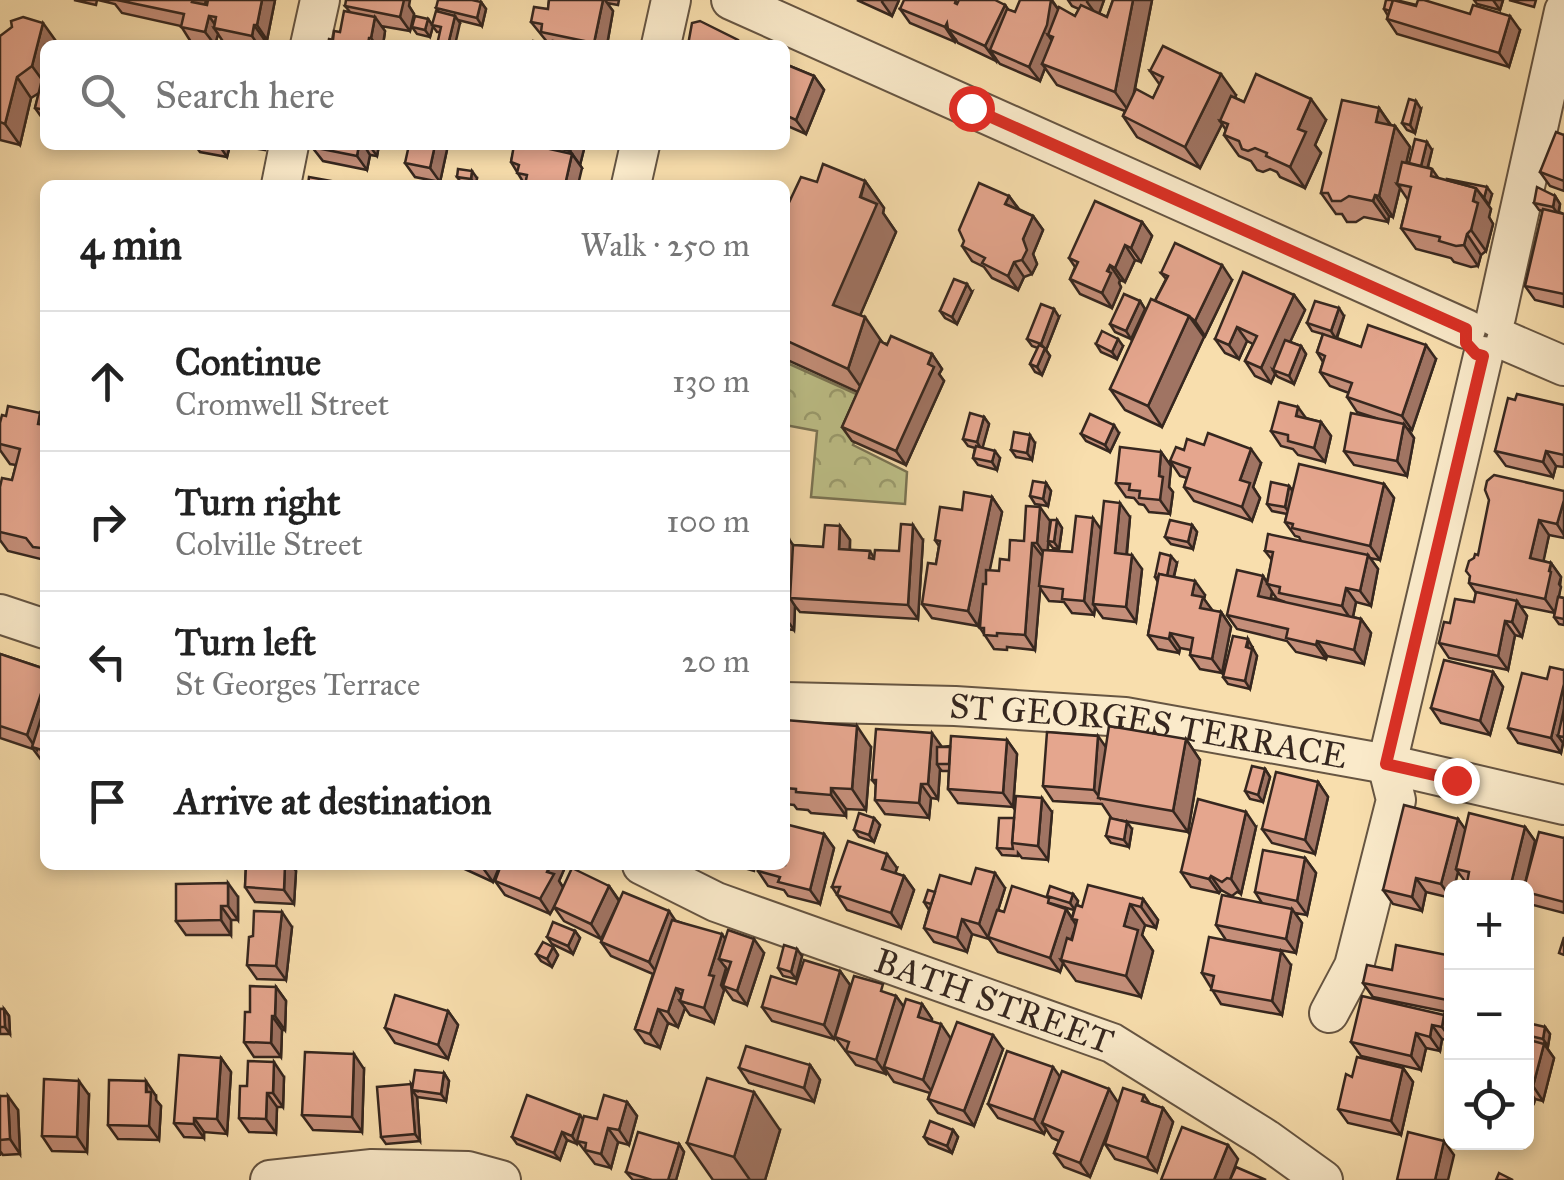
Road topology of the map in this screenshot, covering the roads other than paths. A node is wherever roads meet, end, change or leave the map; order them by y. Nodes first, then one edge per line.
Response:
1 (320, 0) edge
2 (670, 0) edge
3 (731, 0) edge
4 (1564, 10) edge
5 (311, 40) edge
6 (662, 40) edge
7 (288, 150) edge
8 (639, 150) edge
9 (282, 180) edge
10 (632, 180) edge
11 (1488, 336) junction
12 (1564, 366) edge
13 (0, 614) edge
14 (40, 627) edge
15 (790, 702) edge
16 (1386, 764) junction
17 (1564, 805) edge
18 (652, 870) edge
19 (1329, 1013) dead end
20 (270, 1180) edge
21 (500, 1180) edge
22 (1323, 1180) edge

1 - 5 street
2 - 6 street
3 - 11 street
4 - 11 street
7 - 9 street
8 - 10 street
11 - 12 street
11 - 16 street
13 - 14 street
15 - 16 street, ST GEORGES TERRACE
16 - 17 street, ST GEORGES TERRACE
16 - 19 street
18 - 22 street, BATH STREET
20 - 21 street

